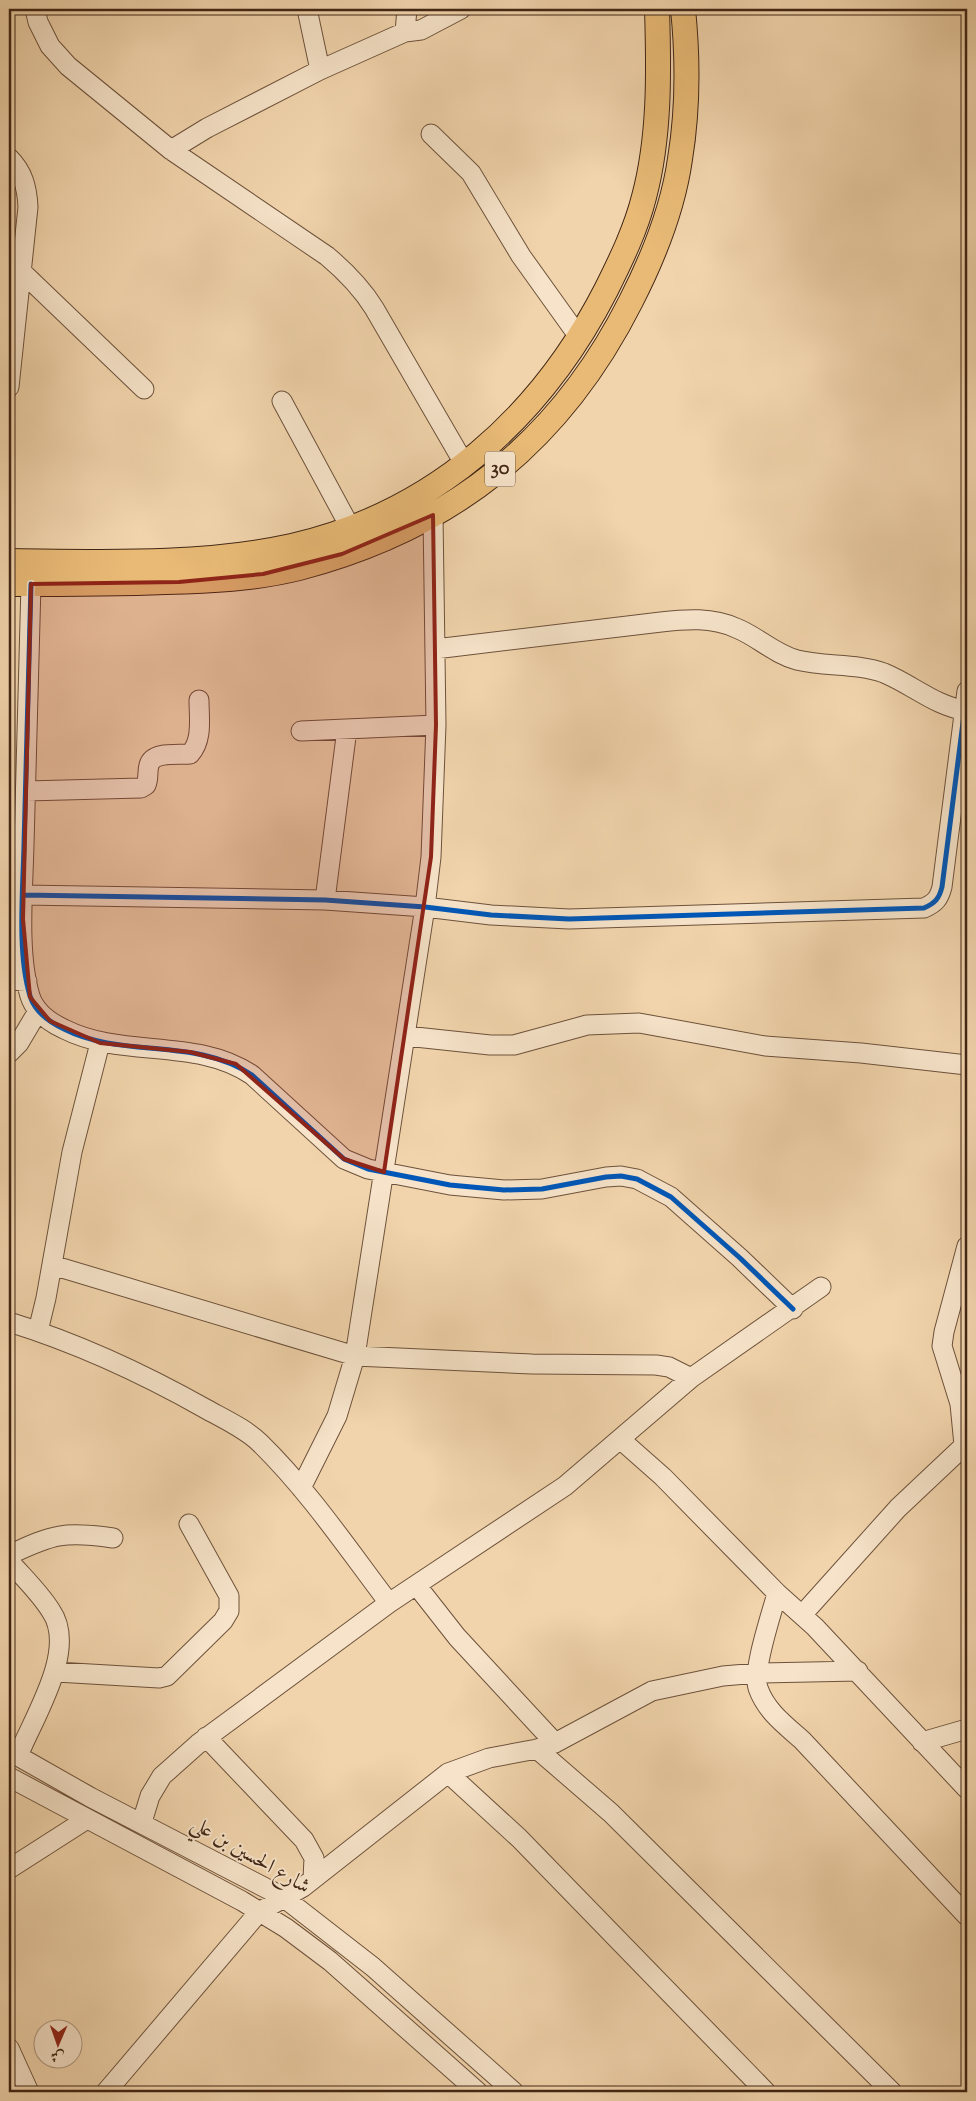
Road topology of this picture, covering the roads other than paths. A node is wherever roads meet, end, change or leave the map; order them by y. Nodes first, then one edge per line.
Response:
1 (35, 9) edge
2 (308, 9) edge
3 (407, 9) edge
4 (461, 9) edge
5 (657, 9) edge
6 (683, 9) edge
7 (405, 32) junction
8 (320, 70) junction
9 (431, 134) dead end
10 (170, 150) junction
11 (9, 158) edge
12 (21, 271) junction
13 (579, 337) junction
14 (11, 344) edge
15 (9, 386) edge
16 (144, 389) dead end
17 (282, 401) dead end
18 (465, 465) junction
19 (433, 515) junction
20 (350, 527) junction
21 (9, 561) edge
22 (99, 573) junction
23 (20, 584) edge
24 (435, 649) junction
25 (967, 691) edge
26 (199, 700) dead end
27 (966, 711) edge
28 (436, 725) junction
29 (347, 730) junction
30 (301, 731) dead end
31 (26, 791) junction
32 (23, 895) junction
33 (325, 900) junction
34 (425, 907) junction
35 (18, 980) edge
36 (38, 1011) junction
37 (406, 1036) junction
38 (100, 1043) junction
39 (9, 1053) edge
40 (967, 1065) edge
41 (384, 1172) junction
42 (967, 1246) edge
43 (52, 1265) junction
44 (821, 1287) dead end
45 (793, 1309) junction
46 (9, 1322) edge
47 (38, 1331) junction
48 (355, 1356) junction
49 (691, 1378) junction
50 (620, 1439) junction
51 (966, 1447) edge
52 (301, 1488) junction
53 (190, 1524) dead end
54 (113, 1538) dead end
55 (9, 1555) edge
56 (9, 1561) edge
57 (416, 1586) junction
58 (777, 1593) junction
59 (389, 1602) junction
60 (802, 1615) junction
61 (858, 1671) junction
62 (56, 1672) junction
63 (758, 1673) junction
64 (967, 1729) edge
65 (206, 1737) junction
66 (922, 1742) junction
67 (555, 1743) junction
68 (537, 1749) junction
69 (13, 1753) edge
70 (448, 1773) junction
71 (9, 1777) edge
72 (967, 1789) edge
73 (88, 1819) junction
74 (142, 1822) junction
75 (9, 1869) edge
76 (313, 1879) junction
77 (283, 1897) junction
78 (259, 1912) junction
79 (967, 1916) edge
80 (9, 2048) edge
81 (471, 2090) edge
82 (29, 2092) edge
83 (106, 2092) edge
84 (514, 2092) edge
85 (766, 2092) edge
86 (892, 2092) edge

1 - 10 street
2 - 8 street
3 - 7 street
4 - 7 street
5 - 13 main road, 30
6 - 19 main road, 30
7 - 8 street
8 - 10 street
9 - 13 street
10 - 18 street
11 - 12 street
12 - 14 street
12 - 16 street
13 - 18 main road, 30
14 - 15 street
17 - 20 street
18 - 20 main road, 30
19 - 22 main road, 30
19 - 24 street
20 - 22 main road, 30
21 - 22 main road, 30
22 - 23 main road, 30
23 - 31 street
24 - 27 street
24 - 28 street
25 - 27 street
26 - 31 street
27 - 34 street
28 - 29 street
28 - 34 street
29 - 30 street
29 - 33 street
31 - 32 street
32 - 33 street
32 - 35 street
33 - 34 street
34 - 37 street
35 - 36 street
36 - 38 street
36 - 39 street
37 - 40 street
37 - 41 street
38 - 41 street
38 - 43 street
41 - 45 street
41 - 48 street
42 - 51 street
43 - 47 street
43 - 48 street
44 - 45 street
45 - 49 street
46 - 47 street
47 - 52 street
48 - 49 street
48 - 52 street
49 - 50 street
50 - 57 street
50 - 58 street
51 - 60 street
52 - 59 street
53 - 62 street
54 - 55 street
56 - 62 street
57 - 59 street
57 - 67 street
58 - 60 street
58 - 63 street
59 - 65 street
60 - 61 street
61 - 63 street
61 - 66 street
62 - 69 street
63 - 67 street
63 - 79 street
64 - 66 street
65 - 74 street
65 - 76 street
66 - 72 street
67 - 68 street
68 - 70 street
68 - 86 street
69 - 74 street, شارع الحسين بن علي
70 - 76 street
70 - 85 street
71 - 73 street, شارع الحسين بن علي
73 - 75 street
73 - 78 street, شارع الحسين بن علي
74 - 77 street, شارع الحسين بن علي
76 - 77 street
77 - 78 street
77 - 84 street, شارع الحسين بن علي
78 - 81 street, شارع الحسين بن علي
78 - 83 street
80 - 82 street

